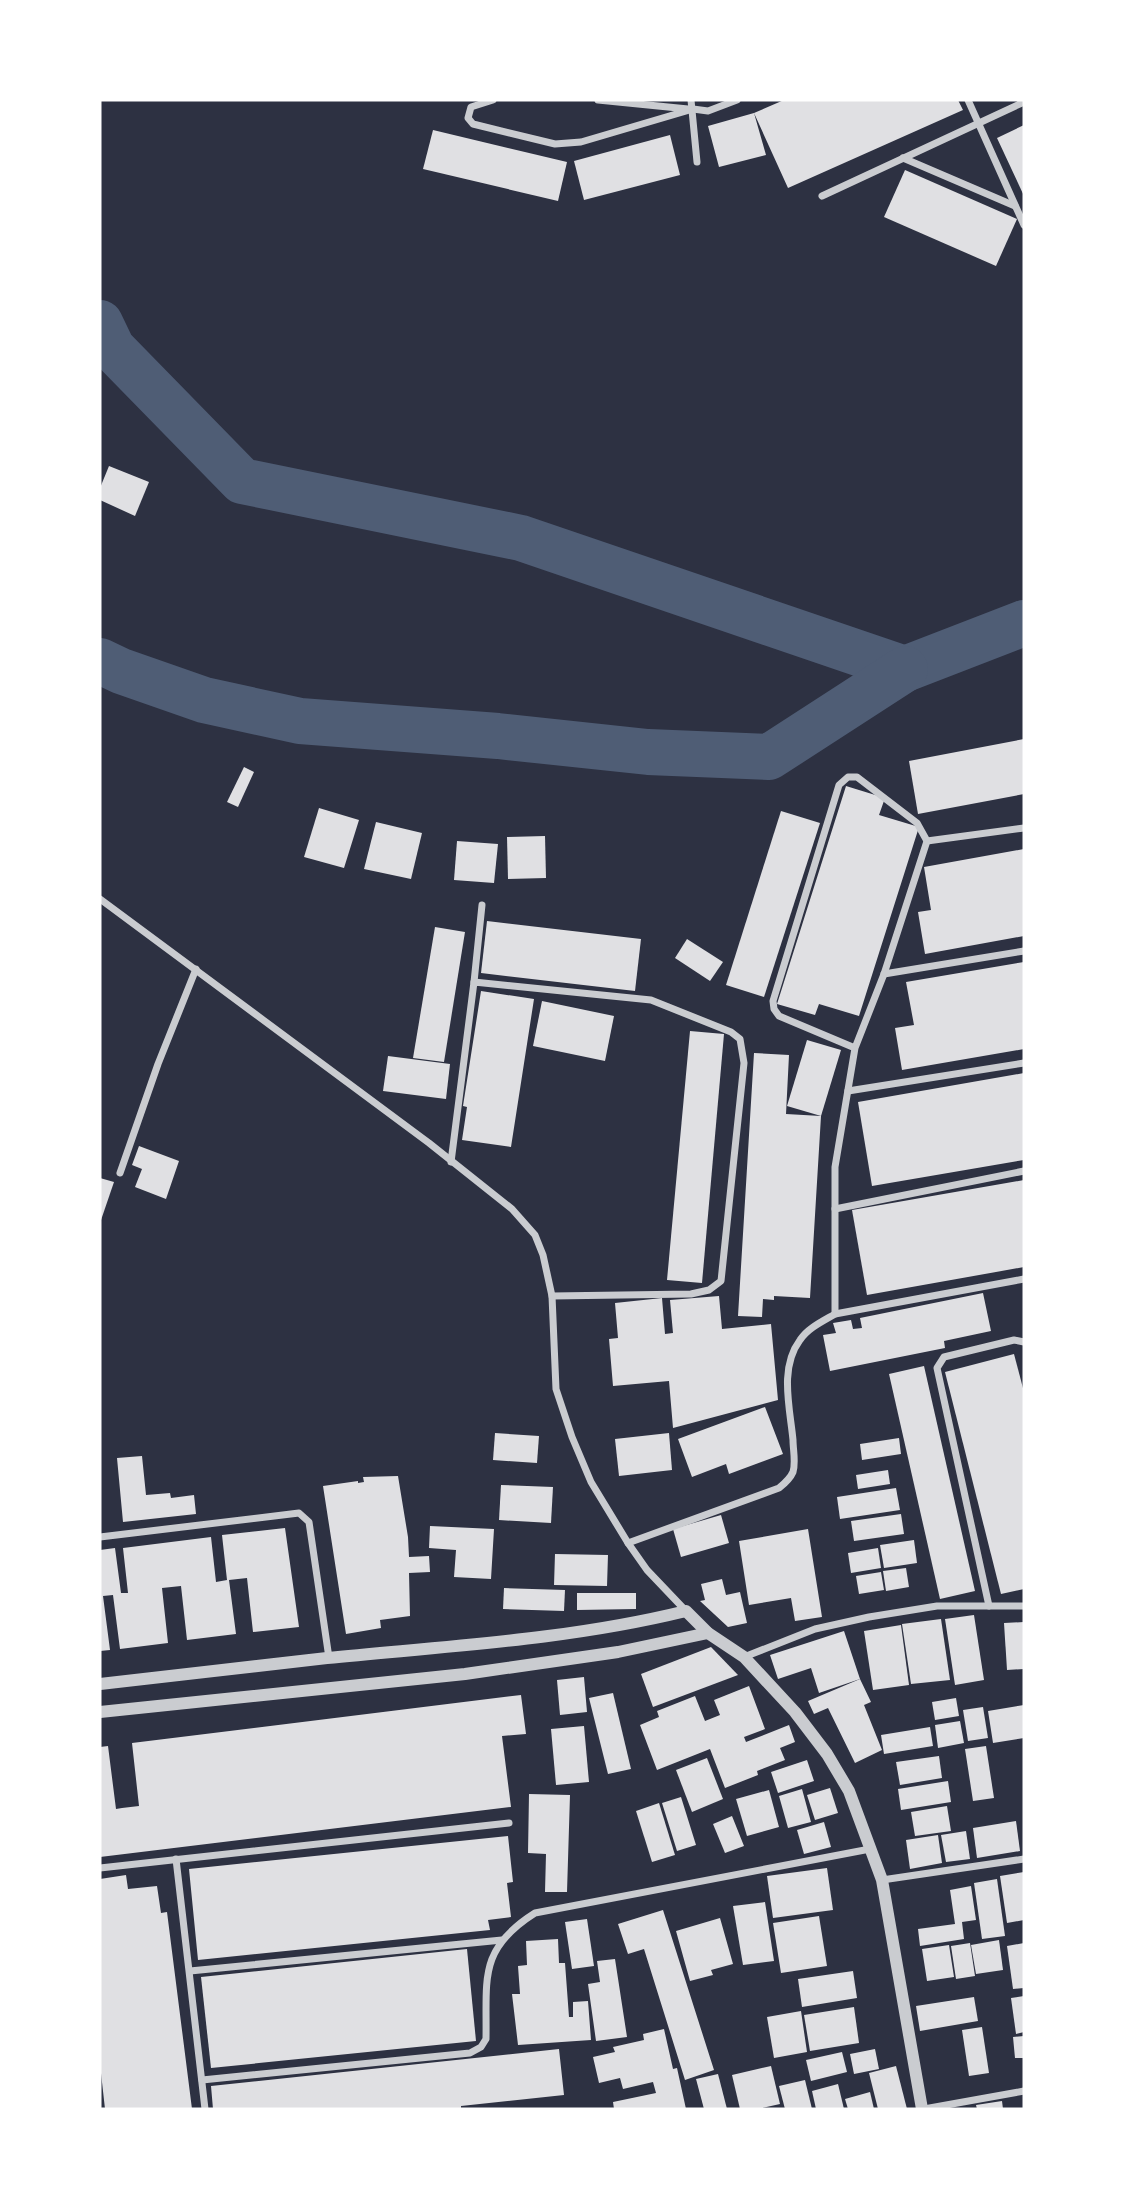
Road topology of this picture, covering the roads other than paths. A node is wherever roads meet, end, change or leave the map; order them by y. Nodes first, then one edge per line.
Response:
1 (493, 100) edge
2 (598, 100) edge
3 (691, 100) edge
4 (737, 100) edge
5 (968, 100) edge
6 (1024, 102) edge
7 (692, 109) junction
8 (979, 123) junction
9 (903, 158) junction
10 (697, 162) dead end
11 (822, 196) dead end
12 (1016, 206) junction
13 (1024, 225) edge
14 (1024, 828) edge
15 (927, 841) junction
16 (100, 900) edge
17 (482, 905) dead end
18 (1024, 951) edge
19 (195, 970) junction
20 (884, 974) junction
21 (474, 982) junction
22 (855, 1048) junction
23 (1024, 1063) edge
24 (848, 1091) junction
25 (451, 1162) junction
26 (1024, 1171) edge
27 (120, 1173) dead end
28 (835, 1209) junction
29 (1024, 1279) edge
30 (552, 1296) junction
31 (835, 1314) junction
32 (1024, 1342) edge
33 (100, 1537) edge
34 (628, 1543) junction
35 (989, 1606) junction
36 (1024, 1606) edge
37 (686, 1611) junction
38 (708, 1633) junction
39 (744, 1657) junction
40 (329, 1658) junction
41 (100, 1684) edge
42 (100, 1712) edge
43 (509, 1823) dead end
44 (870, 1849) junction
45 (1024, 1858) edge
46 (176, 1859) junction
47 (100, 1868) edge
48 (882, 1880) junction
49 (502, 1940) junction
50 (190, 1971) junction
51 (202, 2080) junction
52 (1024, 2091) edge
53 (205, 2109) edge
54 (923, 2109) edge

1 - 7 street
2 - 7 street
3 - 7 street
4 - 7 street
5 - 8 street
6 - 8 street
7 - 10 street
8 - 9 street
8 - 12 street
9 - 11 street
9 - 12 street
12 - 13 street
14 - 15 street
15 - 20 street
15 - 22 street
16 - 19 street
17 - 21 street
18 - 20 street
19 - 25 street
19 - 27 street
20 - 22 street
21 - 25 street
21 - 30 street
22 - 24 street
23 - 24 street
24 - 28 street
25 - 30 street
26 - 28 street
28 - 31 street
29 - 31 street
30 - 34 street
31 - 34 street
32 - 35 street
33 - 40 street
34 - 37 street
35 - 36 street
35 - 39 street
37 - 38 street
37 - 40 street
38 - 39 street
38 - 42 street
39 - 44 street
40 - 41 street
43 - 46 street
44 - 48 street
44 - 49 street
45 - 48 street
46 - 47 street
46 - 50 street
48 - 54 street
49 - 50 street
49 - 51 street
50 - 51 street
51 - 53 street
52 - 54 street

